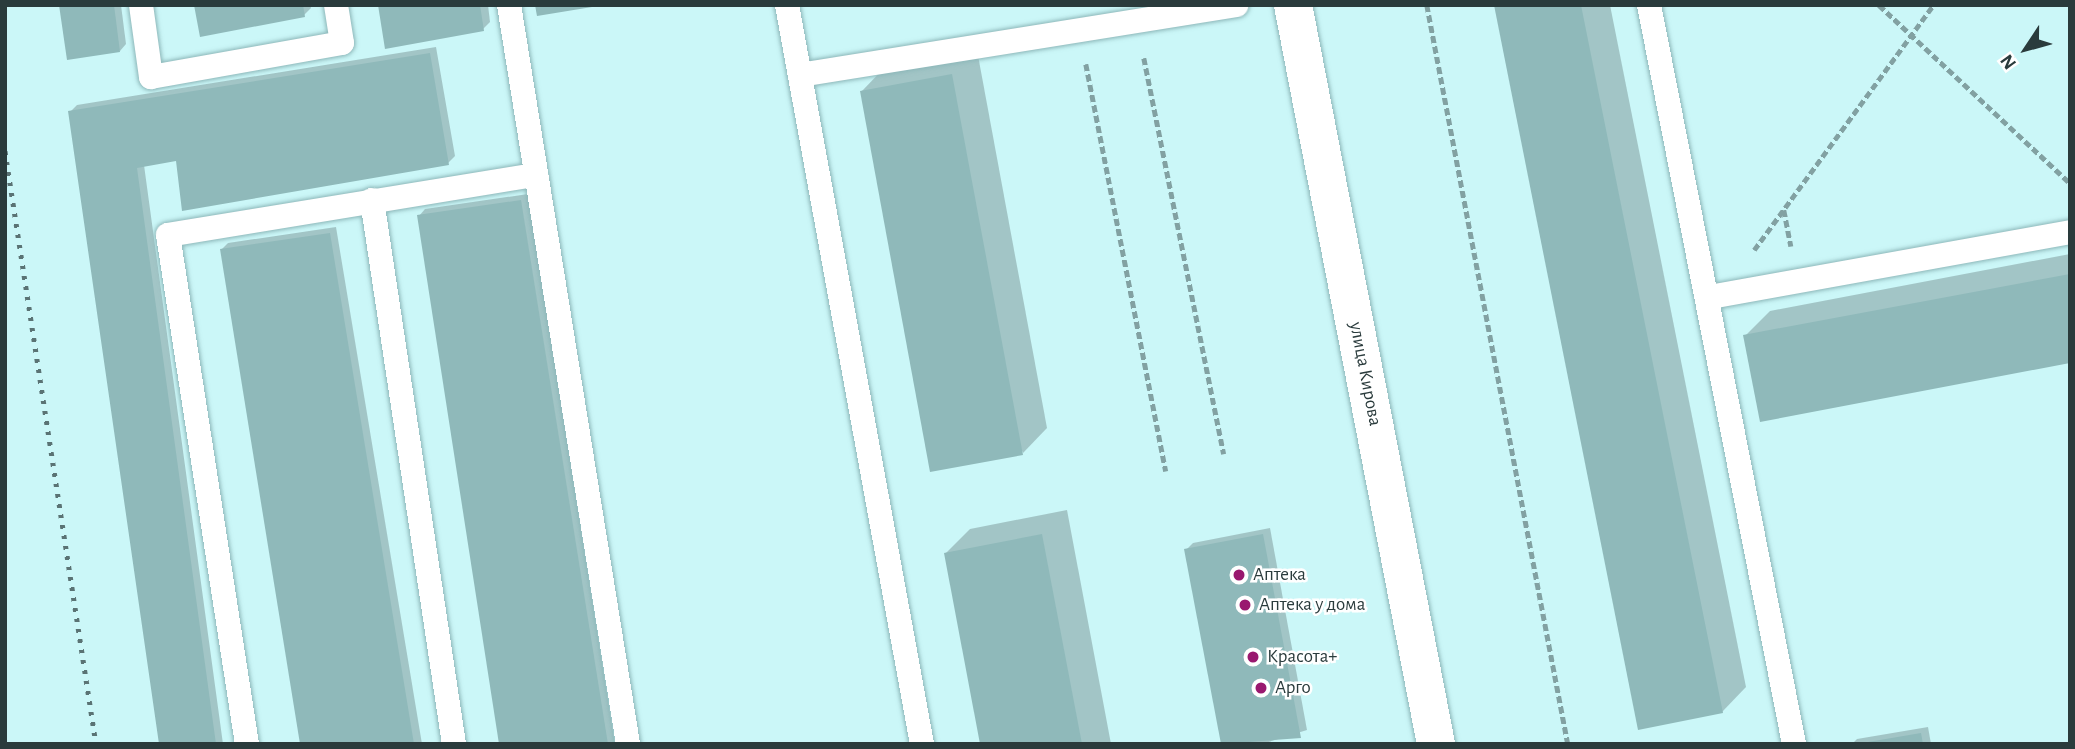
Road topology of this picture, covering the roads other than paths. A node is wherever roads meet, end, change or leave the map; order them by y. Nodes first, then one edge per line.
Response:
1 (141, 5) edge
2 (336, 5) edge
3 (509, 5) edge
4 (787, 5) edge
5 (1236, 5) edge
6 (1293, 5) edge
7 (1649, 5) edge
8 (800, 75) junction
9 (536, 175) junction
10 (372, 200) junction
11 (2070, 232) edge
12 (1715, 296) junction
13 (247, 744) edge
14 (454, 744) edge
15 (628, 744) edge
16 (922, 744) edge
17 (1436, 744) edge
18 (1794, 744) edge

1 - 2 lane
3 - 9 lane
4 - 8 lane
5 - 8 lane
6 - 17 street, улица Кирова
7 - 12 lane
8 - 16 lane
9 - 10 lane
9 - 15 lane
10 - 13 lane
10 - 14 lane
11 - 12 lane
12 - 18 lane

